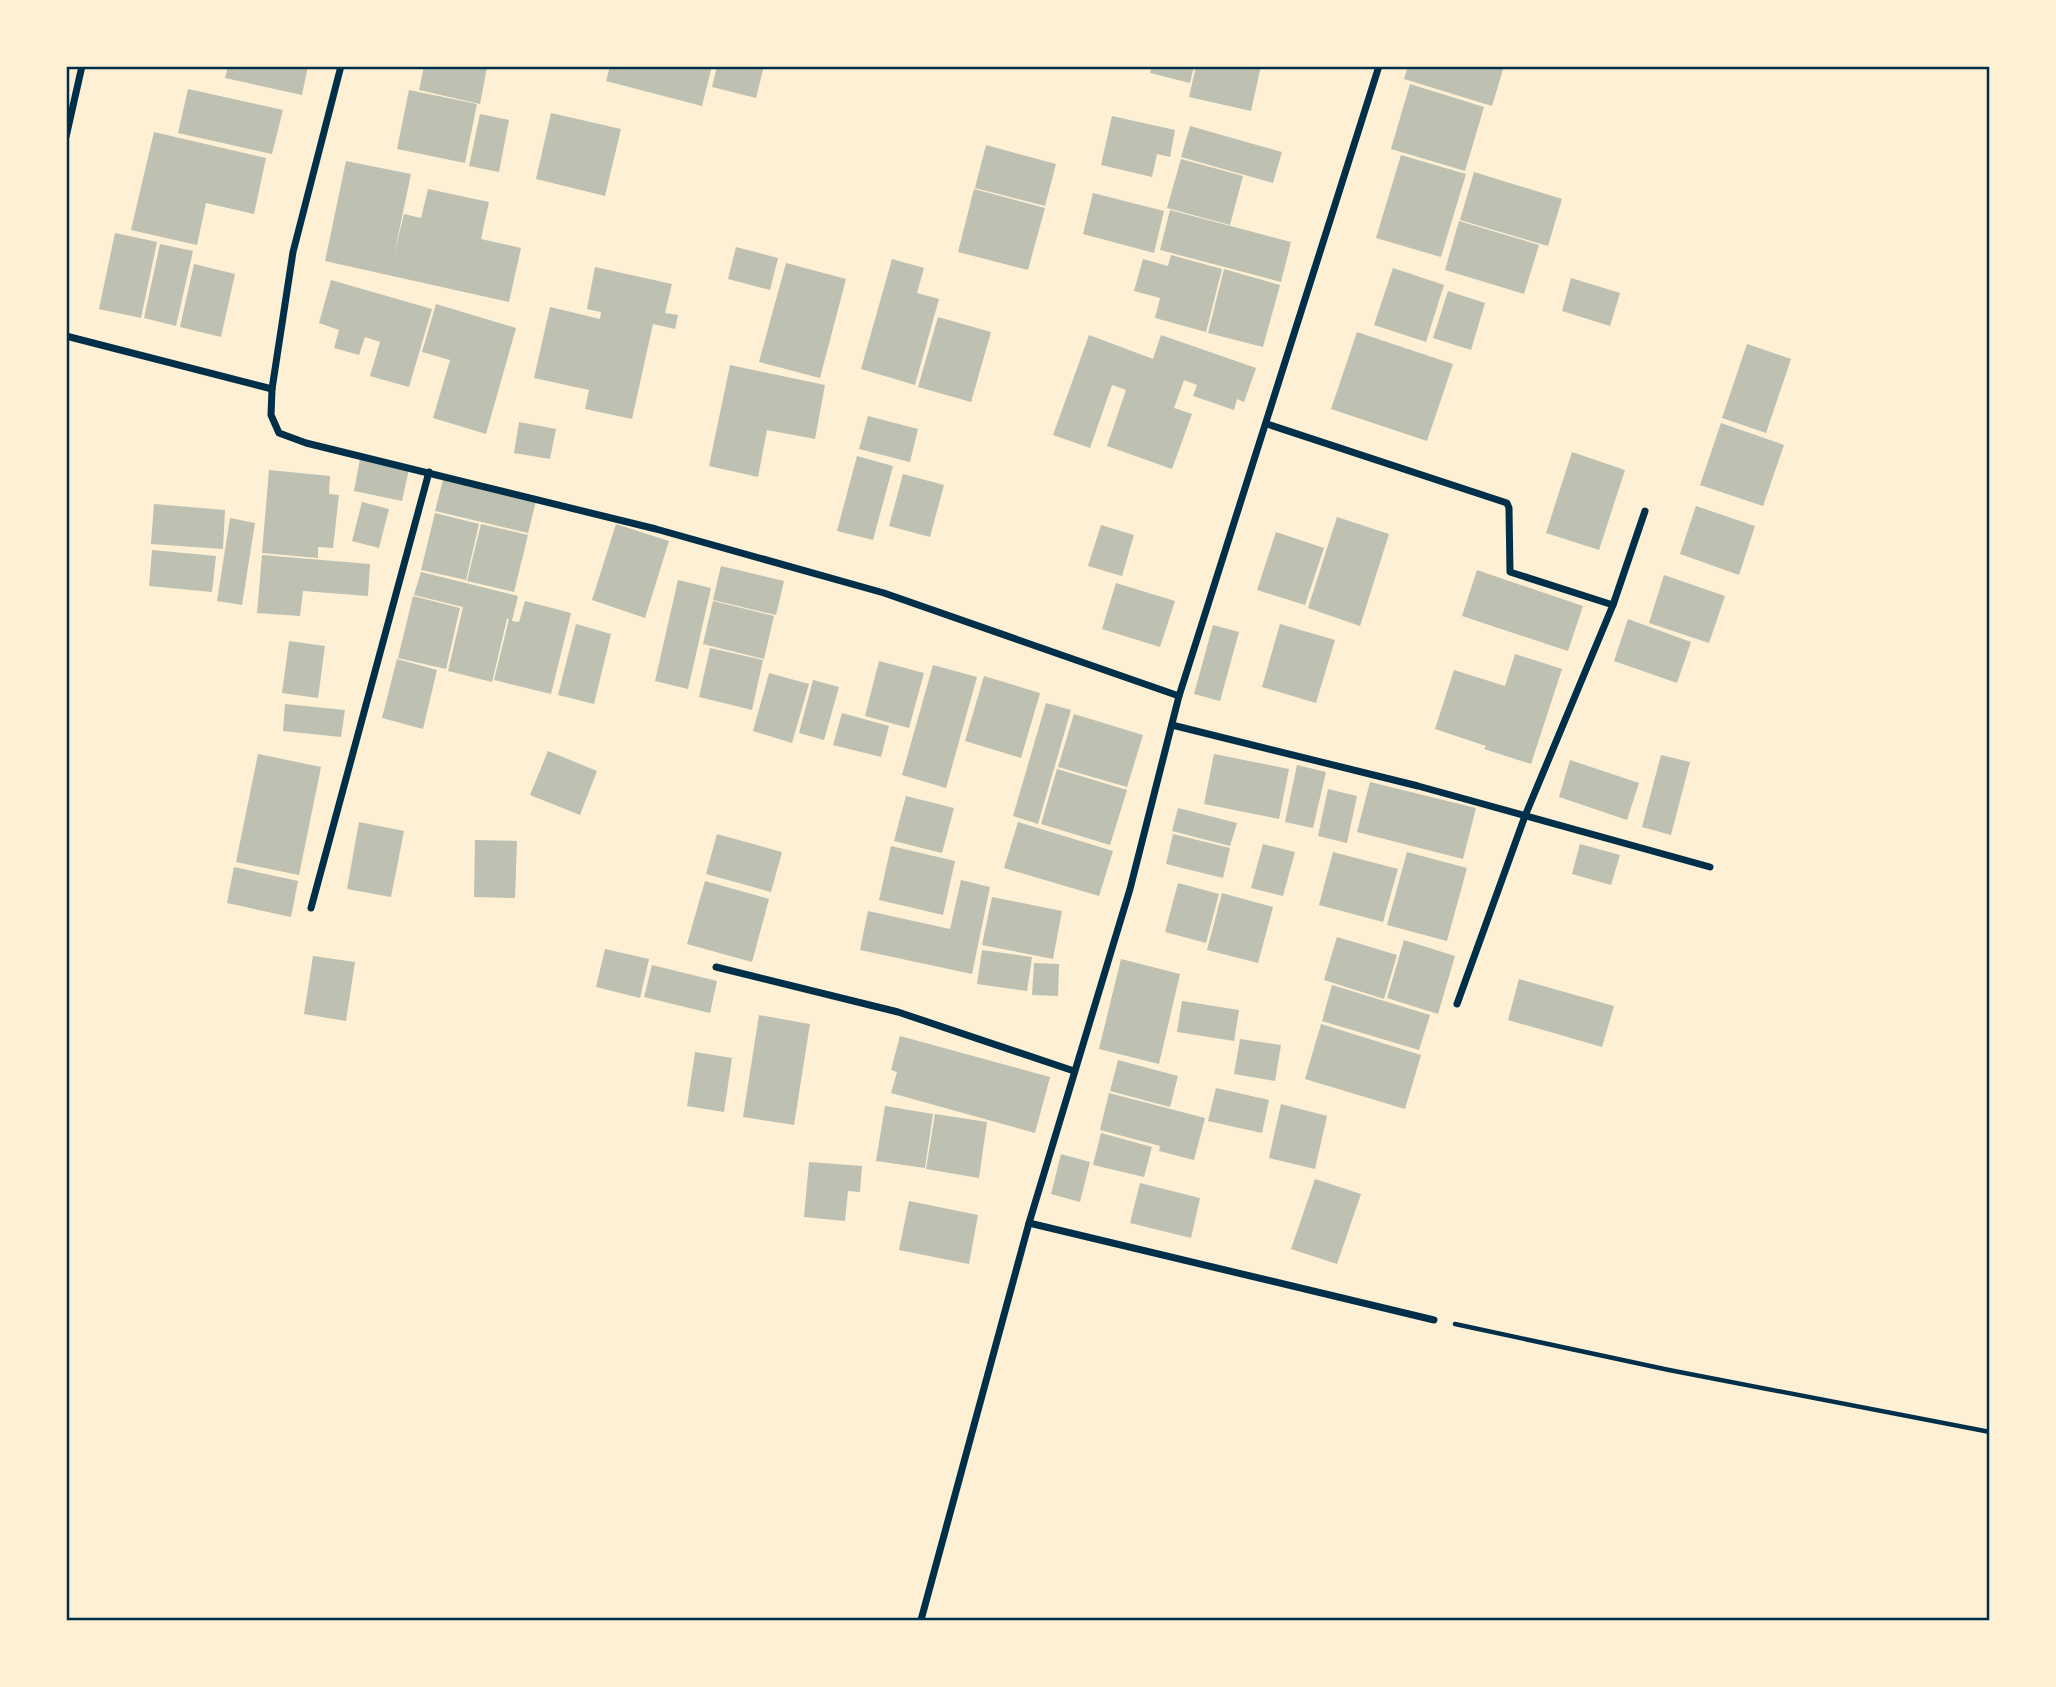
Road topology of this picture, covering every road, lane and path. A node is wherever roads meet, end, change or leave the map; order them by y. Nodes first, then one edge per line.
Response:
1 (82, 66) edge
2 (341, 66) edge
3 (1379, 66) edge
4 (66, 137) edge
5 (66, 336) edge
6 (272, 389) junction
7 (1267, 424) junction
8 (429, 472) junction
9 (1644, 511) dead end
10 (1613, 605) junction
11 (1179, 696) junction
12 (1172, 725) junction
13 (1525, 816) junction
14 (1710, 867) dead end
15 (311, 908) dead end
16 (716, 967) dead end
17 (1457, 1004) dead end
18 (1074, 1071) junction
19 (1030, 1223) junction
20 (1434, 1320) joint
21 (1990, 1432) edge
22 (921, 1620) edge

1 - 4 street
2 - 6 street
3 - 7 street
5 - 6 street
6 - 8 street
7 - 10 street
7 - 11 street
8 - 11 street
8 - 15 street
9 - 10 street
10 - 13 street
11 - 12 street
12 - 13 street
12 - 18 street
13 - 14 street
13 - 17 street
16 - 18 street
18 - 19 street
19 - 20 street
19 - 22 street
20 - 21 path

